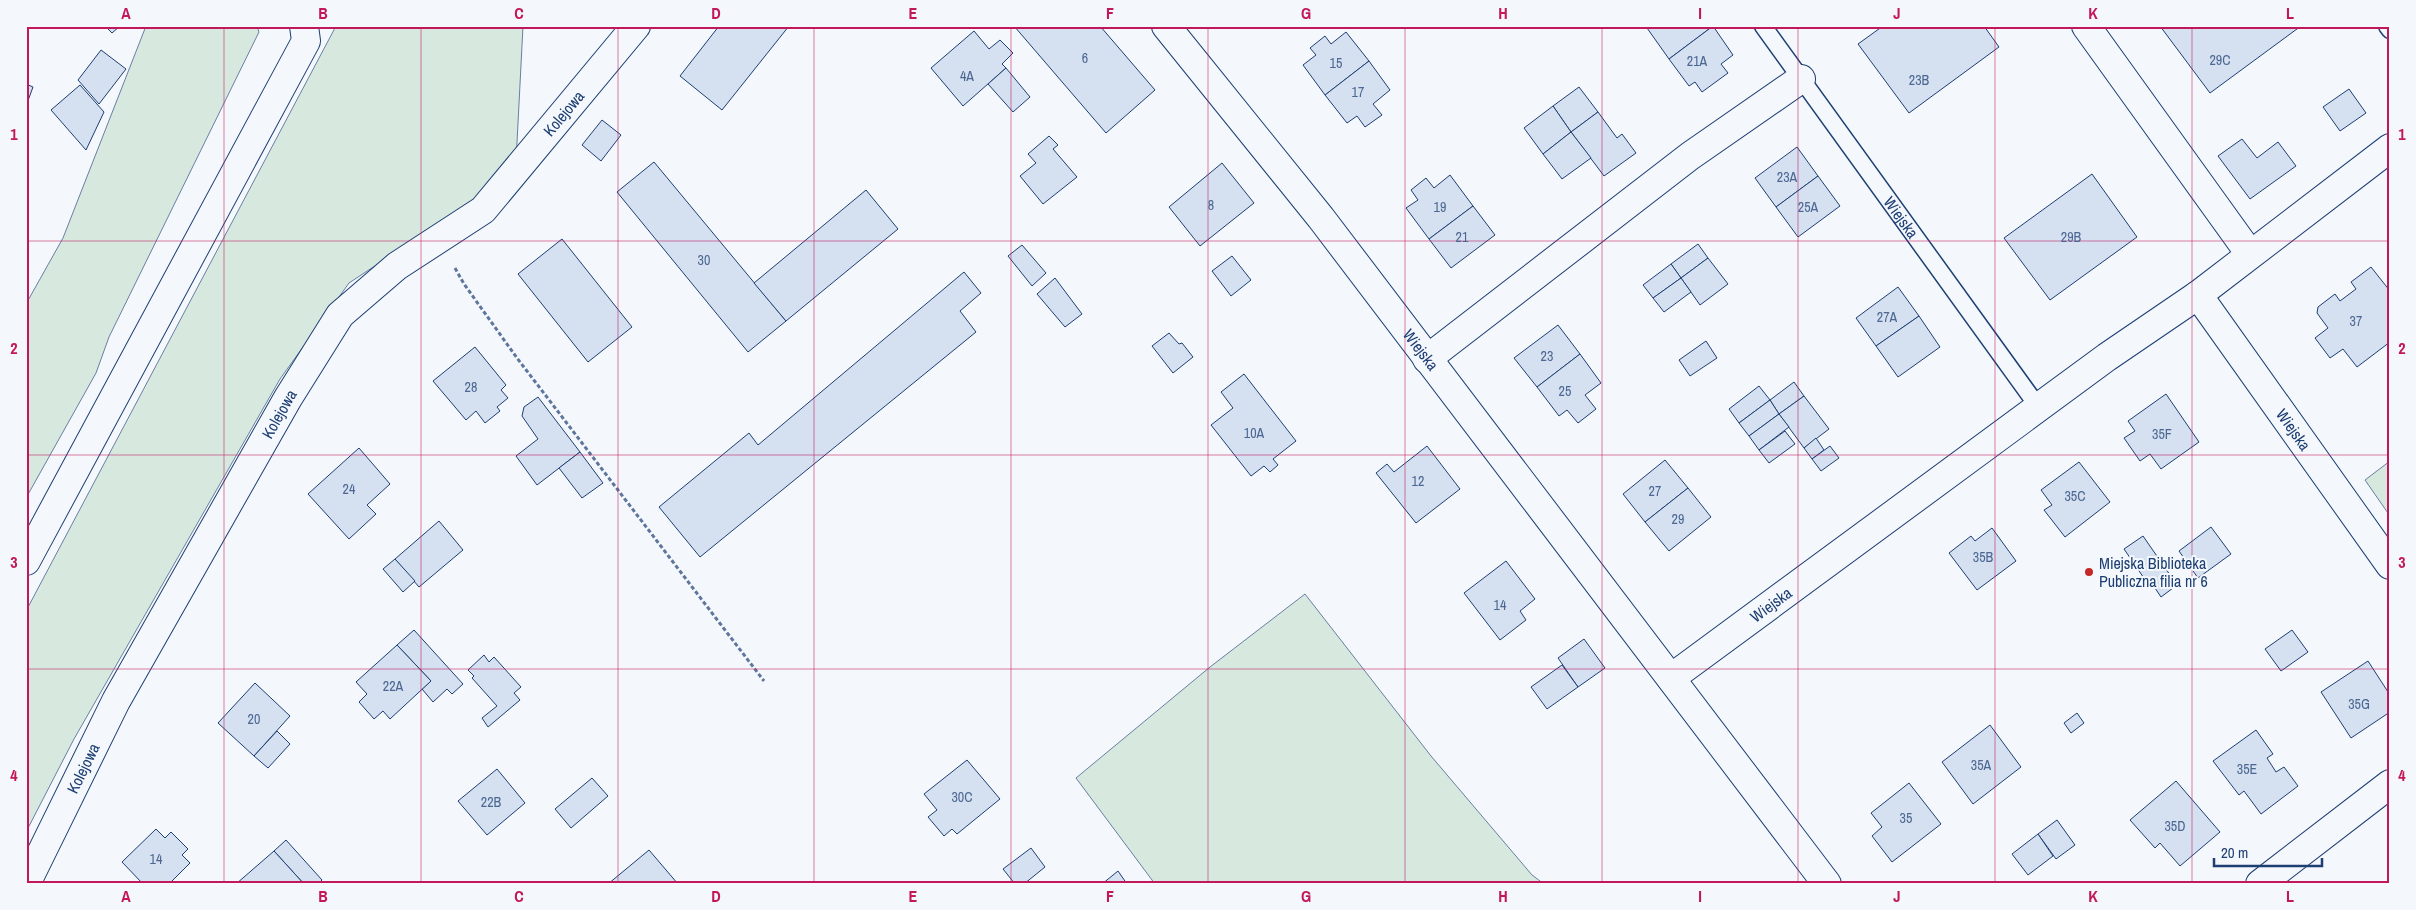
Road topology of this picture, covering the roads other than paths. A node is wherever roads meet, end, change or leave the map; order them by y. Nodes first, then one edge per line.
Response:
1 (304, 26) edge
2 (636, 26) edge
3 (1166, 26) edge
4 (1763, 26) edge
5 (2086, 26) edge
6 (2387, 26) edge
7 (2390, 30) edge
8 (1801, 79) junction
9 (2390, 148) edge
10 (2250, 254) junction
11 (2198, 295) junction
12 (1428, 358) junction
13 (2039, 408) junction
14 (26, 561) edge
15 (2390, 565) edge
16 (1671, 678) junction
17 (2390, 784) edge
18 (26, 884) edge
19 (1827, 884) edge
20 (2260, 884) edge

1 - 14 street
2 - 18 street, Kolejowa
3 - 12 street, Wiejska
4 - 8 lane, Wiejska
5 - 10 street
6 - 7 lane
8 - 12 street
8 - 13 lane, Wiejska
9 - 10 street, Wiejska
10 - 11 street, Wiejska
11 - 13 street, Wiejska
11 - 15 street, Wiejska
12 - 16 street, Wiejska
13 - 16 street, Wiejska
16 - 19 street, Wiejska
17 - 20 street

